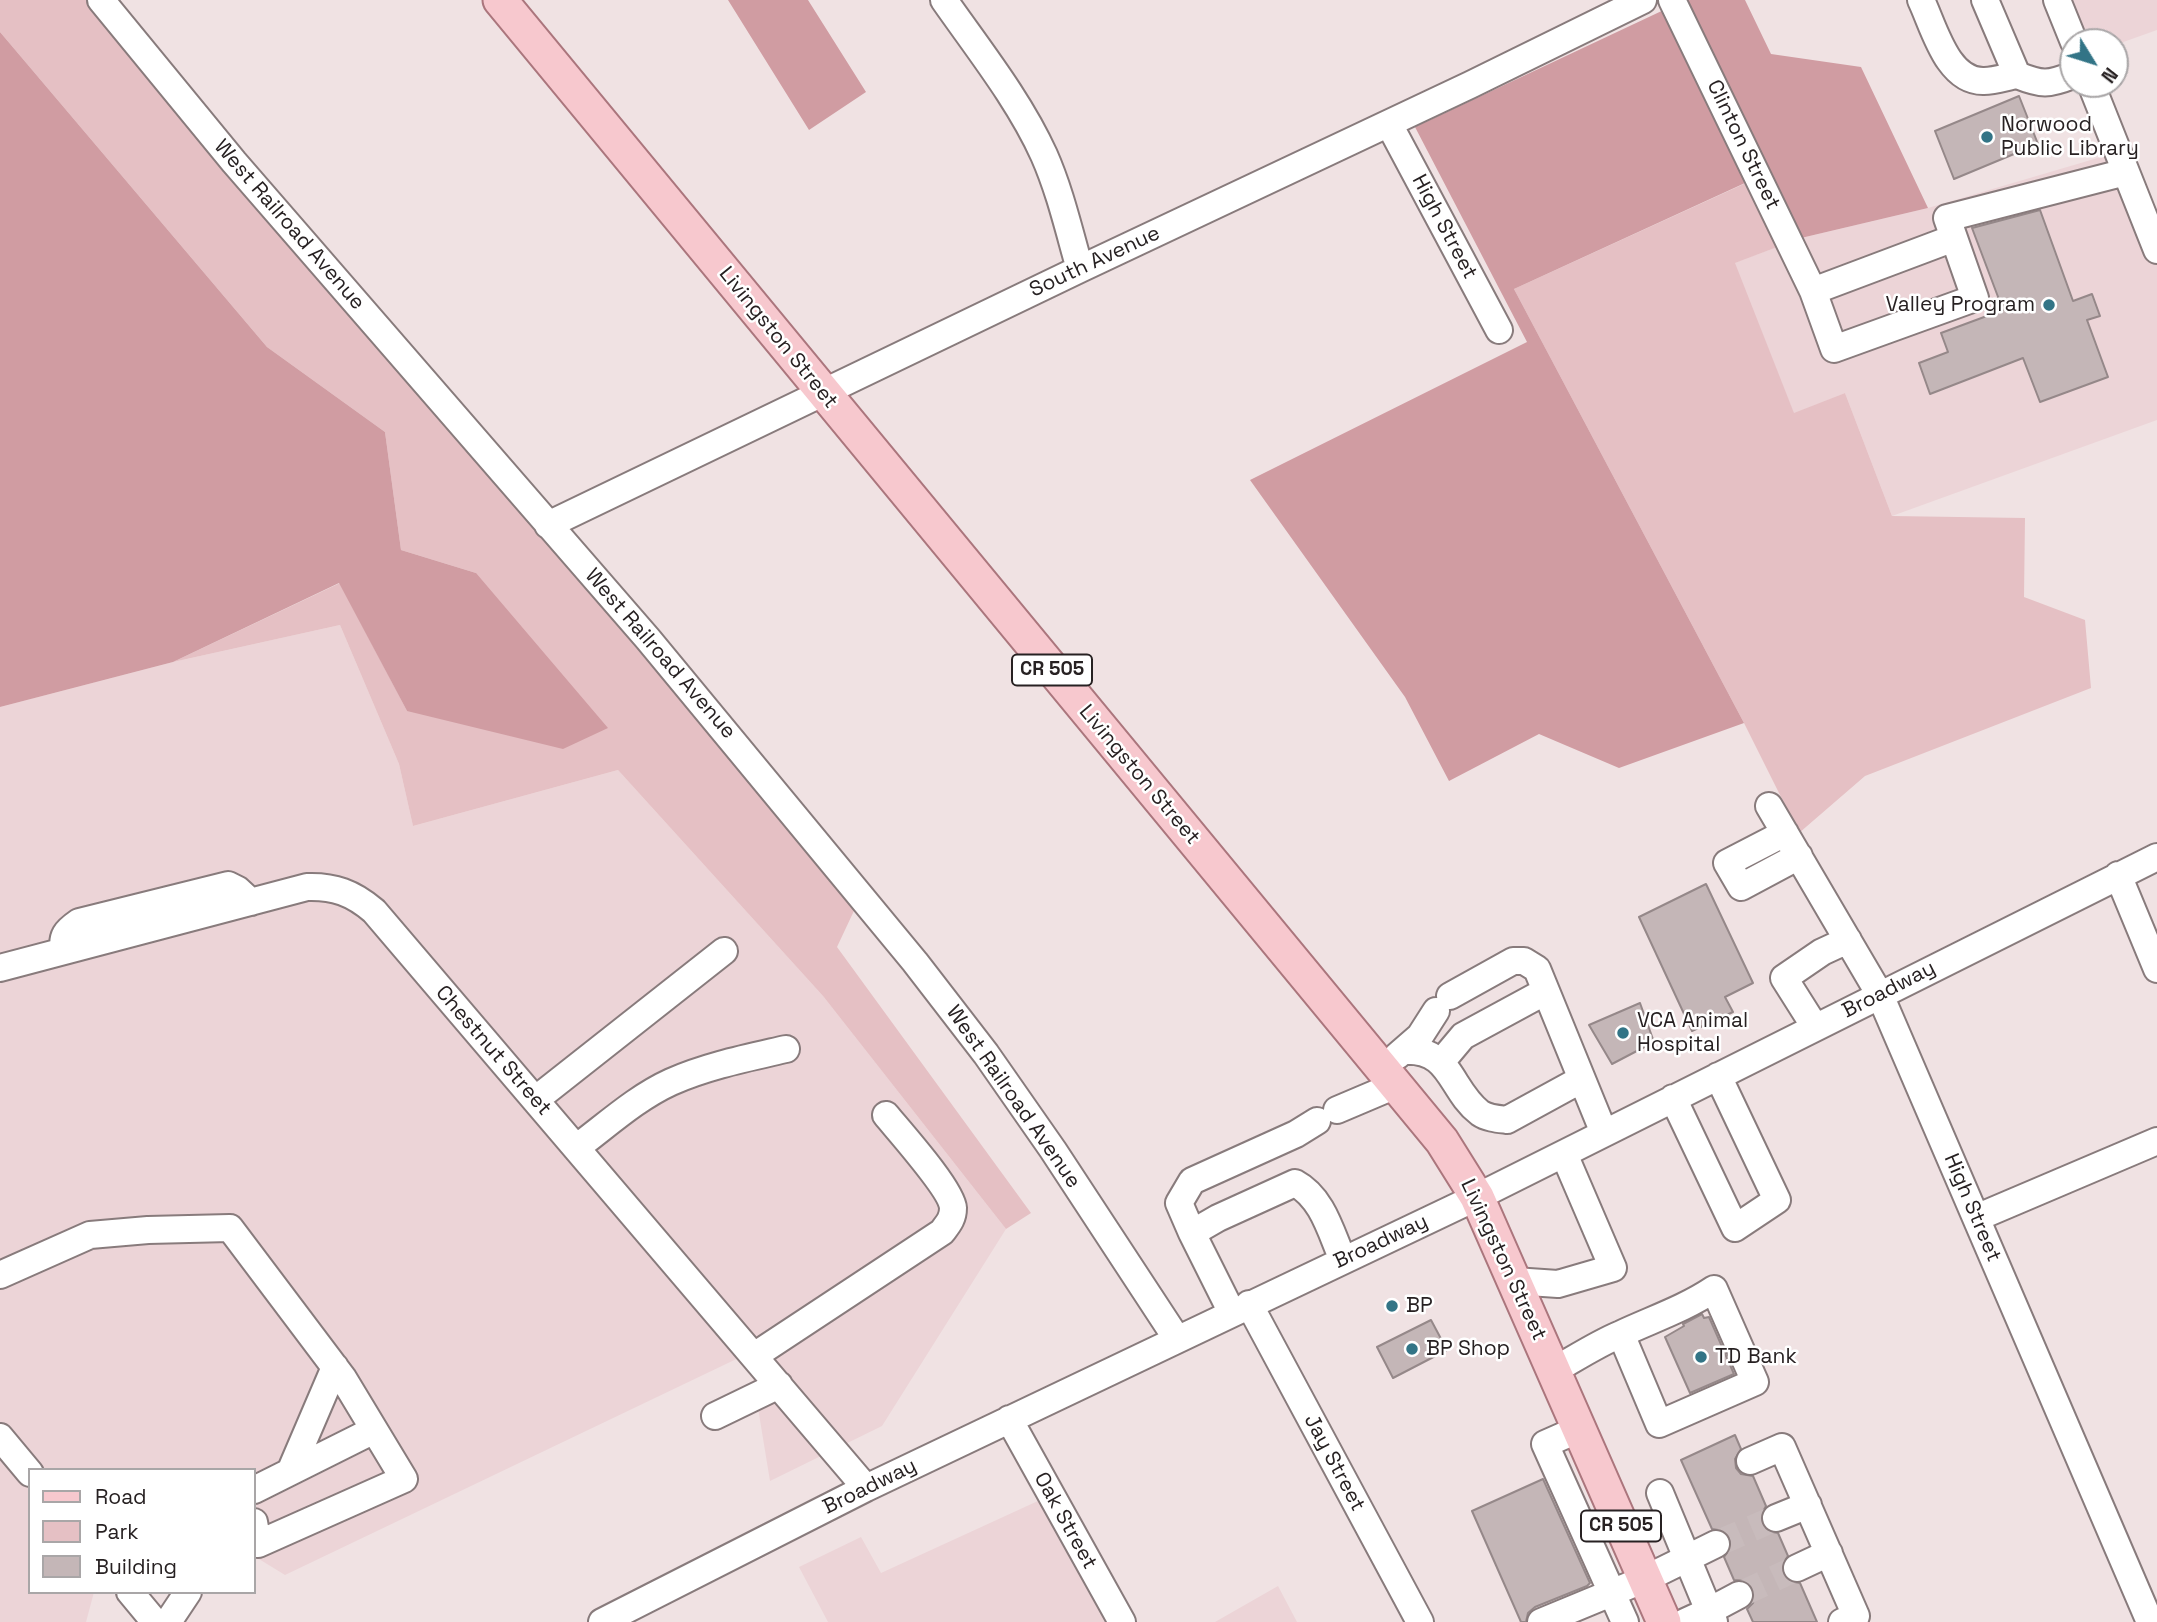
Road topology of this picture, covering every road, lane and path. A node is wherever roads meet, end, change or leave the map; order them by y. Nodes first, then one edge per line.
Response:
1 (101, 0) edge
2 (500, 0) edge
3 (944, 0) edge
4 (1643, 0) edge
5 (1672, 0) edge
6 (1922, 0) edge
7 (1985, 0) edge
8 (2060, 1) edge
9 (2069, 28) edge
10 (2017, 75) junction
11 (2059, 81) edge
12 (2097, 98) edge
13 (1389, 124) junction
14 (2126, 172) junction
15 (1950, 228) junction
16 (2154, 236) edge
17 (1080, 269) junction
18 (1813, 290) junction
19 (1499, 330) dead end
20 (823, 393) junction
21 (548, 525) junction
22 (1769, 806) dead end
23 (1785, 833) junction
24 (1798, 856) junction
25 (2157, 857) edge
26 (2118, 875) junction
27 (1848, 940) junction
28 (724, 951) dead end
29 (0, 968) edge
30 (2157, 969) edge
31 (1546, 991) junction
32 (1880, 995) junction
33 (1815, 1027) junction
34 (786, 1049) dead end
35 (1448, 1053) junction
36 (1400, 1060) junction
37 (1718, 1076) junction
38 (1582, 1079) junction
39 (1673, 1098) junction
40 (535, 1100) junction
41 (886, 1115) dead end
42 (1604, 1133) junction
43 (2157, 1141) edge
44 (576, 1148) junction
45 (1564, 1154) junction
46 (1477, 1197) junction
47 (1976, 1218) junction
48 (1192, 1233) junction
49 (1343, 1260) junction
50 (0, 1275) edge
51 (1514, 1281) junction
52 (1240, 1309) junction
53 (1621, 1334) junction
54 (1177, 1339) junction
55 (754, 1356) junction
56 (335, 1367) junction
57 (1553, 1371) junction
58 (779, 1385) junction
59 (715, 1416) dead end
60 (1009, 1419) junction
61 (1579, 1429) junction
62 (374, 1430) junction
63 (1, 1441) edge
64 (1750, 1461) dead end
65 (28, 1471) edge
66 (290, 1472) junction
67 (866, 1488) junction
68 (256, 1489) edge
69 (1660, 1493) dead end
70 (1808, 1505) junction
71 (1776, 1518) tunnel mouth
72 (256, 1533) edge
73 (1716, 1544) tunnel mouth
74 (1829, 1553) junction
75 (1686, 1558) junction
76 (1797, 1568) tunnel mouth
77 (1645, 1579) junction
78 (1612, 1592) junction
79 (132, 1594) edge
80 (186, 1594) edge
81 (1739, 1595) tunnel mouth
82 (1711, 1616) edge
83 (154, 1620) edge
84 (602, 1622) edge
85 (1122, 1622) edge
86 (1420, 1622) edge
87 (1541, 1622) edge
88 (1625, 1622) edge
89 (1664, 1622) edge
90 (1685, 1622) edge
91 (1842, 1622) edge
92 (2150, 1622) edge

1 - 21 street, West Railroad Avenue
2 - 20 main road, Livingston Street / CR 505
3 - 17 street
4 - 13 street, South Avenue
5 - 18 street, Clinton Street
6 - 10 street
7 - 10 street
8 - 9 street
10 - 11 street
12 - 14 street
13 - 17 street, South Avenue
13 - 19 street, High Street
14 - 15 street
14 - 16 street
15 - 18 street
15 - 18 street, Clinton Street
17 - 20 street, South Avenue
20 - 21 street, South Avenue
20 - 36 main road, Livingston Street / CR 505
21 - 54 street, West Railroad Avenue
22 - 23 street, High Street
23 - 24 street, High Street
23 - 24 street
24 - 27 street, High Street
25 - 26 street, Broadway
26 - 30 street
26 - 32 street, Broadway
27 - 32 street, High Street
27 - 33 street
28 - 40 street
29 - 40 street, Chestnut Street
31 - 35 street
31 - 36 street
31 - 38 street
32 - 33 street, Broadway
32 - 47 street, High Street
33 - 37 street, Broadway
34 - 44 street
35 - 36 street
35 - 38 street
36 - 46 main road, Livingston Street / CR 505
36 - 48 street, Jay Street
37 - 39 street, Broadway
37 - 39 street
38 - 42 street
39 - 42 street, Broadway
40 - 44 street, Chestnut Street
41 - 55 street
42 - 45 street, Broadway
43 - 47 street
44 - 55 street, Chestnut Street
45 - 46 street, Broadway
45 - 51 street
46 - 49 street, Broadway
46 - 51 main road, Livingston Street / CR 505
47 - 92 street, High Street
48 - 49 street
48 - 52 street, Jay Street
49 - 52 street, Broadway
50 - 56 street
51 - 57 main road, Livingston Street / CR 505
52 - 54 street, Broadway
52 - 86 street, Jay Street
53 - 53 street
53 - 57 street
54 - 60 street, Broadway
55 - 58 street, Chestnut Street
56 - 62 street
56 - 66 street
57 - 61 main road, Livingston Street / CR 505
58 - 59 street
58 - 67 street, Chestnut Street
60 - 67 street, Broadway
60 - 85 street, Oak Street
61 - 77 main road, Livingston Street / CR 505
61 - 78 street
62 - 66 street
62 - 72 street
63 - 65 street
64 - 70 street
66 - 68 street
67 - 84 street, Broadway
69 - 75 street
70 - 71 street
70 - 74 street
73 - 75 street
74 - 76 street
74 - 91 street
75 - 77 street
75 - 82 street
77 - 78 street
77 - 89 main road, Livingston Street / CR 505
78 - 87 street
78 - 88 street
79 - 83 street
80 - 83 street
81 - 82 street
82 - 90 street

